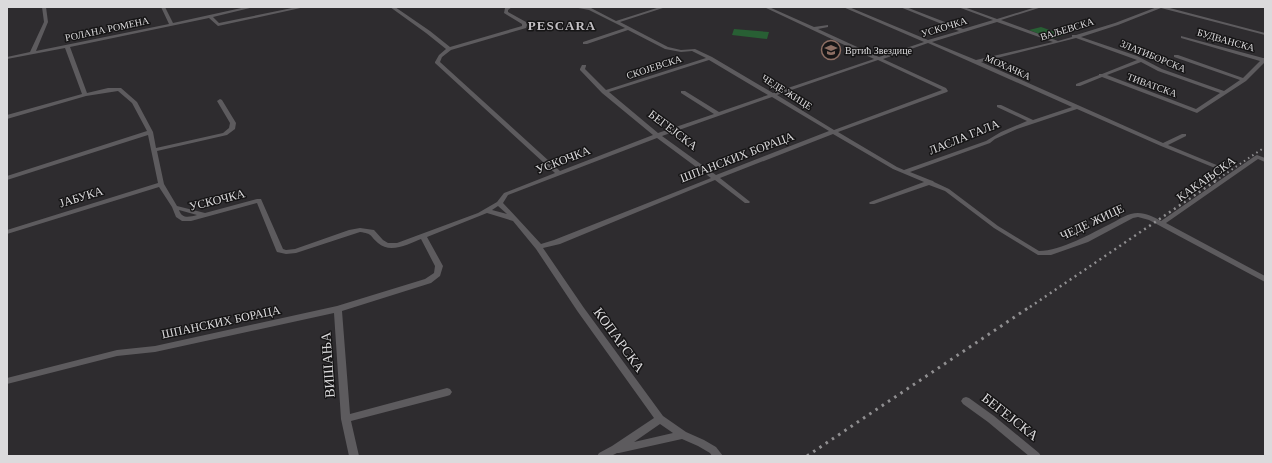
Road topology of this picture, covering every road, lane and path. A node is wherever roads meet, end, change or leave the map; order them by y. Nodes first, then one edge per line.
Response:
1 (44, 7) edge
2 (163, 7) edge
3 (252, 7) edge
4 (303, 7) edge
5 (392, 7) edge
6 (510, 7) edge
7 (575, 7) edge
8 (664, 7) edge
9 (766, 7) edge
10 (845, 7) edge
11 (902, 7) edge
12 (960, 7) edge
13 (1040, 7) edge
14 (1161, 7) edge
15 (210, 16) junction
16 (998, 21) junction
17 (616, 22) junction
18 (172, 24) junction
19 (826, 26) dead end
20 (627, 29) junction
21 (812, 29) junction
22 (963, 31) junction
23 (1265, 34) edge
24 (1073, 36) junction
25 (1183, 37) dead end
26 (927, 42) junction
27 (1057, 42) junction
28 (585, 43) dead end
29 (67, 47) junction
30 (449, 50) junction
31 (32, 54) junction
32 (1176, 56) dead end
33 (7, 58) edge
34 (710, 58) junction
35 (878, 59) junction
36 (1142, 60) junction
37 (1264, 60) edge
38 (976, 62) junction
39 (584, 66) dead end
40 (1101, 75) junction
41 (1244, 80) junction
42 (1078, 85) dead end
43 (604, 92) junction
44 (683, 92) dead end
45 (1225, 93) junction
46 (85, 95) junction
47 (773, 95) junction
48 (220, 101) dead end
49 (999, 106) dead end
50 (1077, 107) junction
51 (718, 114) junction
52 (7, 117) edge
53 (1033, 122) junction
54 (150, 132) junction
55 (833, 132) junction
56 (658, 135) junction
57 (1184, 135) dead end
58 (1163, 145) junction
59 (155, 150) junction
60 (1265, 160) edge
61 (1217, 166) dead end
62 (904, 172) junction
63 (559, 173) junction
64 (7, 178) edge
65 (715, 178) junction
66 (931, 182) junction
67 (161, 184) junction
68 (747, 202) dead end
69 (499, 203) junction
70 (872, 203) dead end
71 (486, 210) junction
72 (516, 220) junction
73 (1161, 224) junction
74 (7, 232) edge
75 (423, 236) junction
76 (539, 247) junction
77 (1265, 279) edge
78 (338, 309) junction
79 (7, 381) edge
80 (447, 392) dead end
81 (966, 401) dead end
82 (346, 419) junction
83 (660, 419) junction
84 (683, 435) junction
85 (615, 449) junction
86 (354, 456) edge
87 (602, 456) edge
88 (718, 456) edge
89 (1036, 456) edge

1 - 31 street
2 - 18 street
3 - 15 street, РОЛАНА РОМЕНА
4 - 15 street
5 - 30 street
6 - 30 street
7 - 17 street, ЧЕДЕ ЖИЦЕ
8 - 17 street
9 - 21 street
10 - 26 street, МОХАЧКА
11 - 22 street
12 - 16 street
13 - 16 street, УСКОЧКА
14 - 23 street
14 - 24 street, ВАЉЕВСКА
15 - 18 street, РОЛАНА РОМЕНА
16 - 22 street, УСКОЧКА
16 - 27 street
17 - 20 street, ЧЕДЕ ЖИЦЕ
18 - 29 street, РОЛАНА РОМЕНА
19 - 21 street
20 - 28 street
20 - 34 street, ЧЕДЕ ЖИЦЕ
21 - 35 street
22 - 26 street, УСКОЧКА
24 - 27 street, ВАЉЕВСКА
24 - 36 street, ЗЛАТИБОРСКА
25 - 37 street, БУДВАНСКА
26 - 35 street, УСКОЧКА
26 - 38 street, МОХАЧКА
27 - 38 street, ВАЉЕВСКА
29 - 31 street, РОЛАНА РОМЕНА
29 - 46 street
30 - 63 street
31 - 33 street, РОЛАНА РОМЕНА
32 - 41 street
34 - 43 street, СКОЈЕВСКА
34 - 47 street, ЧЕДЕ ЖИЦЕ
35 - 47 street, УСКОЧКА
35 - 55 street, ШПАНСКИХ БОРАЦА
36 - 40 street
36 - 45 street, ЗЛАТИБОРСКА
37 - 41 street
38 - 50 street, МОХАЧКА
39 - 43 street, БЕГЕЈСКА
40 - 42 street
40 - 45 street, ТИВАТСКА
41 - 45 street
43 - 56 street, БЕГЕЈСКА
44 - 51 street
46 - 52 street
46 - 54 street, УСКОЧКА
47 - 51 street, УСКОЧКА
47 - 55 street, ЧЕДЕ ЖИЦЕ
48 - 59 street
49 - 53 street, ЛАСЛА ГАЛА
50 - 53 street, ЛАСЛА ГАЛА
50 - 58 street, МОХАЧКА
51 - 56 street, УСКОЧКА
53 - 62 street, ЛАСЛА ГАЛА
54 - 59 street, УСКОЧКА
54 - 64 street
55 - 62 street, ЧЕДЕ ЖИЦЕ
55 - 65 street, ШПАНСКИХ БОРАЦА
56 - 63 street, УСКОЧКА
56 - 65 street, БЕГЕЈСКА
57 - 58 street
58 - 61 street, МОХАЧКА
59 - 67 street, УСКОЧКА
60 - 73 street, КАКАЊСКА
62 - 66 street, ЧЕДЕ ЖИЦЕ
63 - 69 street, УСКОЧКА
65 - 68 street, БЕГЕЈСКА
65 - 76 street, ШПАНСКИХ БОРАЦА
66 - 70 street
66 - 73 street, ЧЕДЕ ЖИЦЕ
67 - 74 street, ЈАБУКА
67 - 75 street, УСКОЧКА
69 - 71 street, УСКОЧКА
69 - 72 street, КОПАРСКА
71 - 72 street
71 - 75 street, УСКОЧКА
72 - 76 street, КОПАРСКА
73 - 77 street, ЧЕДЕ ЖИЦЕ
75 - 78 street, ШПАНСКИХ БОРАЦА
76 - 83 street, КОПАРСКА
78 - 79 street, ШПАНСКИХ БОРАЦА
78 - 82 street, ВИШАЊА
80 - 82 street
81 - 89 street, БЕГЕЈСКА
82 - 86 street, ВИШАЊА
83 - 84 street, КОПАРСКА
83 - 85 street
84 - 85 street
84 - 88 street, КОПАРСКА
85 - 87 street

